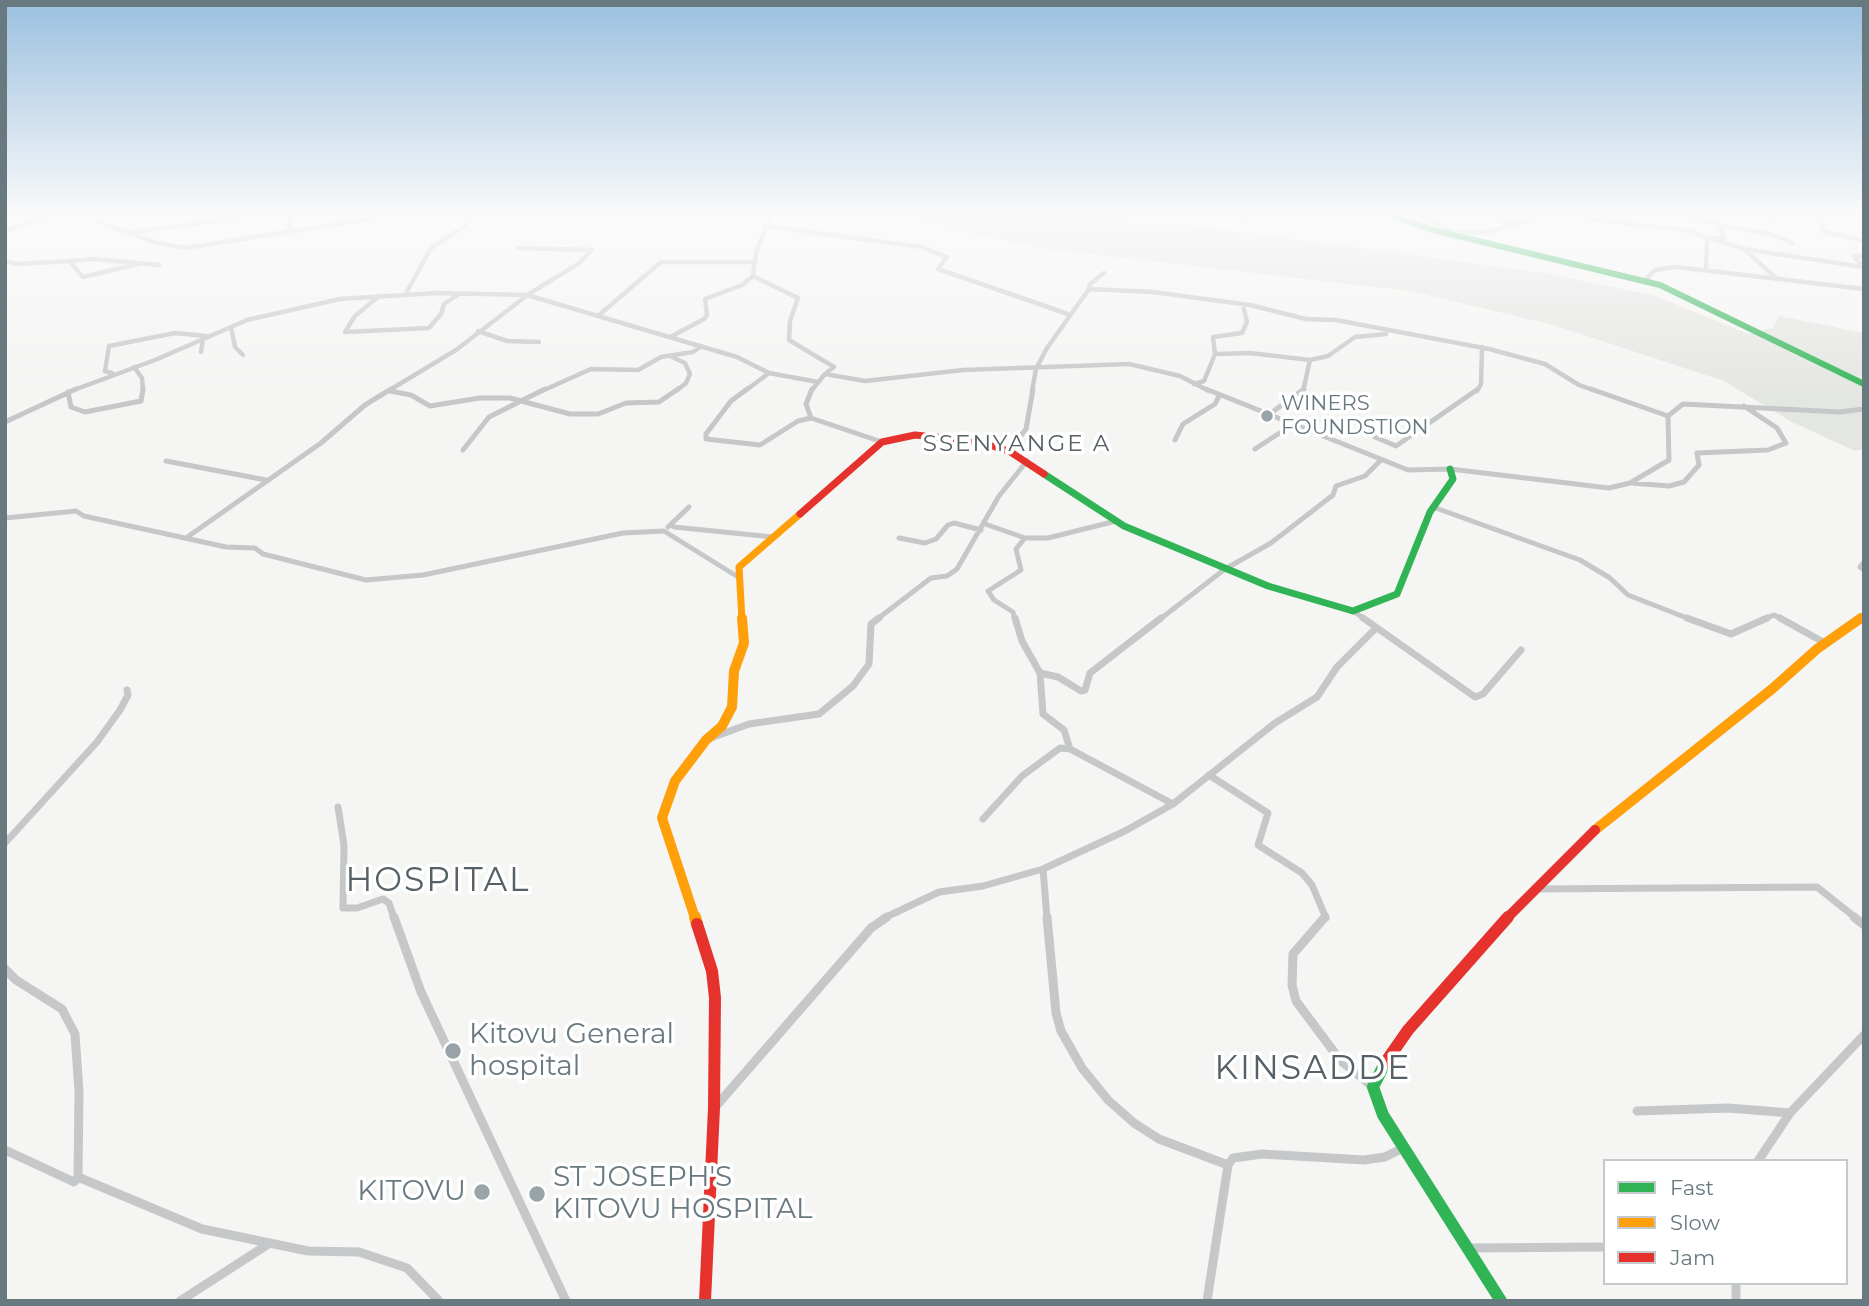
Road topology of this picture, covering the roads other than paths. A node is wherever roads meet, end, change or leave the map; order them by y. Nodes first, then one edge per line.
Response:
1 (416, 275) edge
2 (560, 275) edge
3 (646, 275) edge
4 (954, 275) edge
5 (1102, 275) edge
6 (1624, 275) edge
7 (1651, 275) edge
8 (1745, 275) edge
9 (1773, 275) edge
10 (753, 276) joint
11 (1777, 279) junction
12 (1645, 280) junction
13 (1089, 289) junction
14 (1864, 289) edge
15 (459, 293) junction
16 (405, 295) junction
17 (379, 296) junction
18 (526, 296) junction
19 (1243, 305) junction
20 (1068, 314) junction
21 (600, 315) junction
22 (231, 327) junction
23 (478, 331) junction
24 (1398, 334) junction
25 (208, 336) junction
26 (672, 336) junction
27 (202, 339) junction
28 (539, 342) dead end
29 (702, 346) junction
30 (1482, 347) junction
31 (201, 352) dead end
32 (1215, 354) junction
33 (243, 355) dead end
34 (672, 357) junction
35 (1310, 360) junction
36 (134, 367) junction
37 (1036, 369) junction
38 (769, 373) junction
39 (113, 374) junction
40 (825, 374) junction
41 (818, 382) junction
42 (1193, 384) junction
43 (1864, 384) edge
44 (386, 390) junction
45 (68, 392) junction
46 (1219, 396) junction
47 (522, 399) junction
48 (1742, 405) junction
49 (1864, 409) edge
50 (1271, 413) junction
51 (1668, 416) junction
52 (811, 418) junction
53 (5, 422) edge
54 (1295, 423) junction
55 (1375, 437) dead end
56 (1175, 440) dead end
57 (882, 442) junction
58 (1255, 449) dead end
59 (463, 450) dead end
60 (1013, 453) junction
61 (1381, 460) junction
62 (166, 461) dead end
63 (1024, 463) junction
64 (1450, 469) junction
65 (266, 480) junction
66 (1630, 483) junction
67 (689, 507) dead end
68 (1433, 507) junction
69 (5, 518) edge
70 (1116, 521) junction
71 (671, 524) junction
72 (983, 527) junction
73 (664, 531) junction
74 (773, 537) junction
75 (186, 538) junction
76 (899, 538) dead end
77 (1025, 538) junction
78 (1864, 562) edge
79 (1225, 569) junction
80 (1864, 570) edge
81 (738, 577) junction
82 (1353, 611) junction
83 (1864, 616) edge
84 (1375, 629) junction
85 (1825, 643) junction
86 (1521, 650) dead end
87 (1040, 673) junction
88 (127, 690) dead end
89 (706, 740) junction
90 (1070, 749) junction
91 (1209, 775) junction
92 (1172, 804) junction
93 (338, 807) dead end
94 (984, 819) dead end
95 (5, 843) edge
96 (1043, 869) junction
97 (1535, 889) junction
98 (1864, 925) edge
99 (5, 969) edge
100 (1864, 1035) edge
101 (1373, 1087) junction
102 (714, 1108) junction
103 (1637, 1111) dead end
104 (1790, 1113) junction
105 (1403, 1148) junction
106 (5, 1150) edge
107 (1759, 1159) edge
108 (1228, 1165) junction
109 (78, 1177) junction
110 (270, 1243) junction
111 (1603, 1247) edge
112 (1468, 1248) junction
113 (180, 1301) edge
114 (439, 1301) edge
115 (566, 1301) edge
116 (705, 1301) edge
117 (1207, 1301) edge
118 (1501, 1301) edge

1 - 16 street
2 - 18 street
3 - 21 street
4 - 20 street
5 - 13 street
6 - 12 street
7 - 12 street
8 - 11 street
9 - 11 street
10 - 26 street
10 - 40 street
11 - 14 street
12 - 43 street
13 - 19 street
13 - 20 street
15 - 16 street
15 - 17 street
15 - 18 street
16 - 17 street
17 - 22 street
18 - 21 street
18 - 23 street
19 - 24 street
19 - 32 street
20 - 37 street
21 - 26 street
22 - 25 street
22 - 33 street
23 - 28 street
23 - 44 street
24 - 30 street
24 - 35 street
25 - 27 street
25 - 39 street
26 - 29 street
27 - 31 street
27 - 36 street
29 - 34 street
29 - 38 street
30 - 51 street
30 - 55 street
32 - 35 street
32 - 42 street
34 - 47 street
34 - 47 street
35 - 50 street
36 - 39 street
36 - 45 street
37 - 40 street
37 - 42 street
37 - 60 street
38 - 41 street
38 - 52 street
39 - 45 street
40 - 41 street
41 - 52 street
42 - 46 street
44 - 47 street
44 - 65 street
45 - 53 street
46 - 50 street
46 - 56 street
47 - 59 street
48 - 49 street
48 - 51 street
48 - 66 street
50 - 54 street
51 - 66 street
52 - 57 street
54 - 58 street
54 - 61 street
57 - 60 street
57 - 74 street
60 - 63 street
61 - 64 street
61 - 79 street
62 - 65 street
63 - 70 street
63 - 72 street
64 - 66 street
64 - 68 street
65 - 75 street
67 - 71 street
68 - 82 street
68 - 85 street
69 - 75 street
70 - 77 street
70 - 79 street
71 - 73 street
71 - 74 street
72 - 76 street
72 - 77 street
72 - 89 street
73 - 75 street
73 - 81 street
74 - 81 street
77 - 87 street
78 - 80 street
79 - 82 street
79 - 87 street
81 - 89 street
82 - 84 street
83 - 85 street
84 - 86 street
84 - 91 street
85 - 97 street
87 - 90 street
88 - 95 street
89 - 102 street
90 - 92 street
90 - 94 street
91 - 92 street
91 - 101 street
92 - 96 street
93 - 115 street
96 - 102 street
96 - 108 street
97 - 98 street
97 - 101 street
99 - 109 street
100 - 104 street
101 - 105 street
102 - 116 street
103 - 104 street
104 - 107 street
105 - 108 street
105 - 112 street
106 - 109 street
108 - 117 street
109 - 110 street
110 - 113 street
110 - 114 street
111 - 112 street
112 - 118 street

